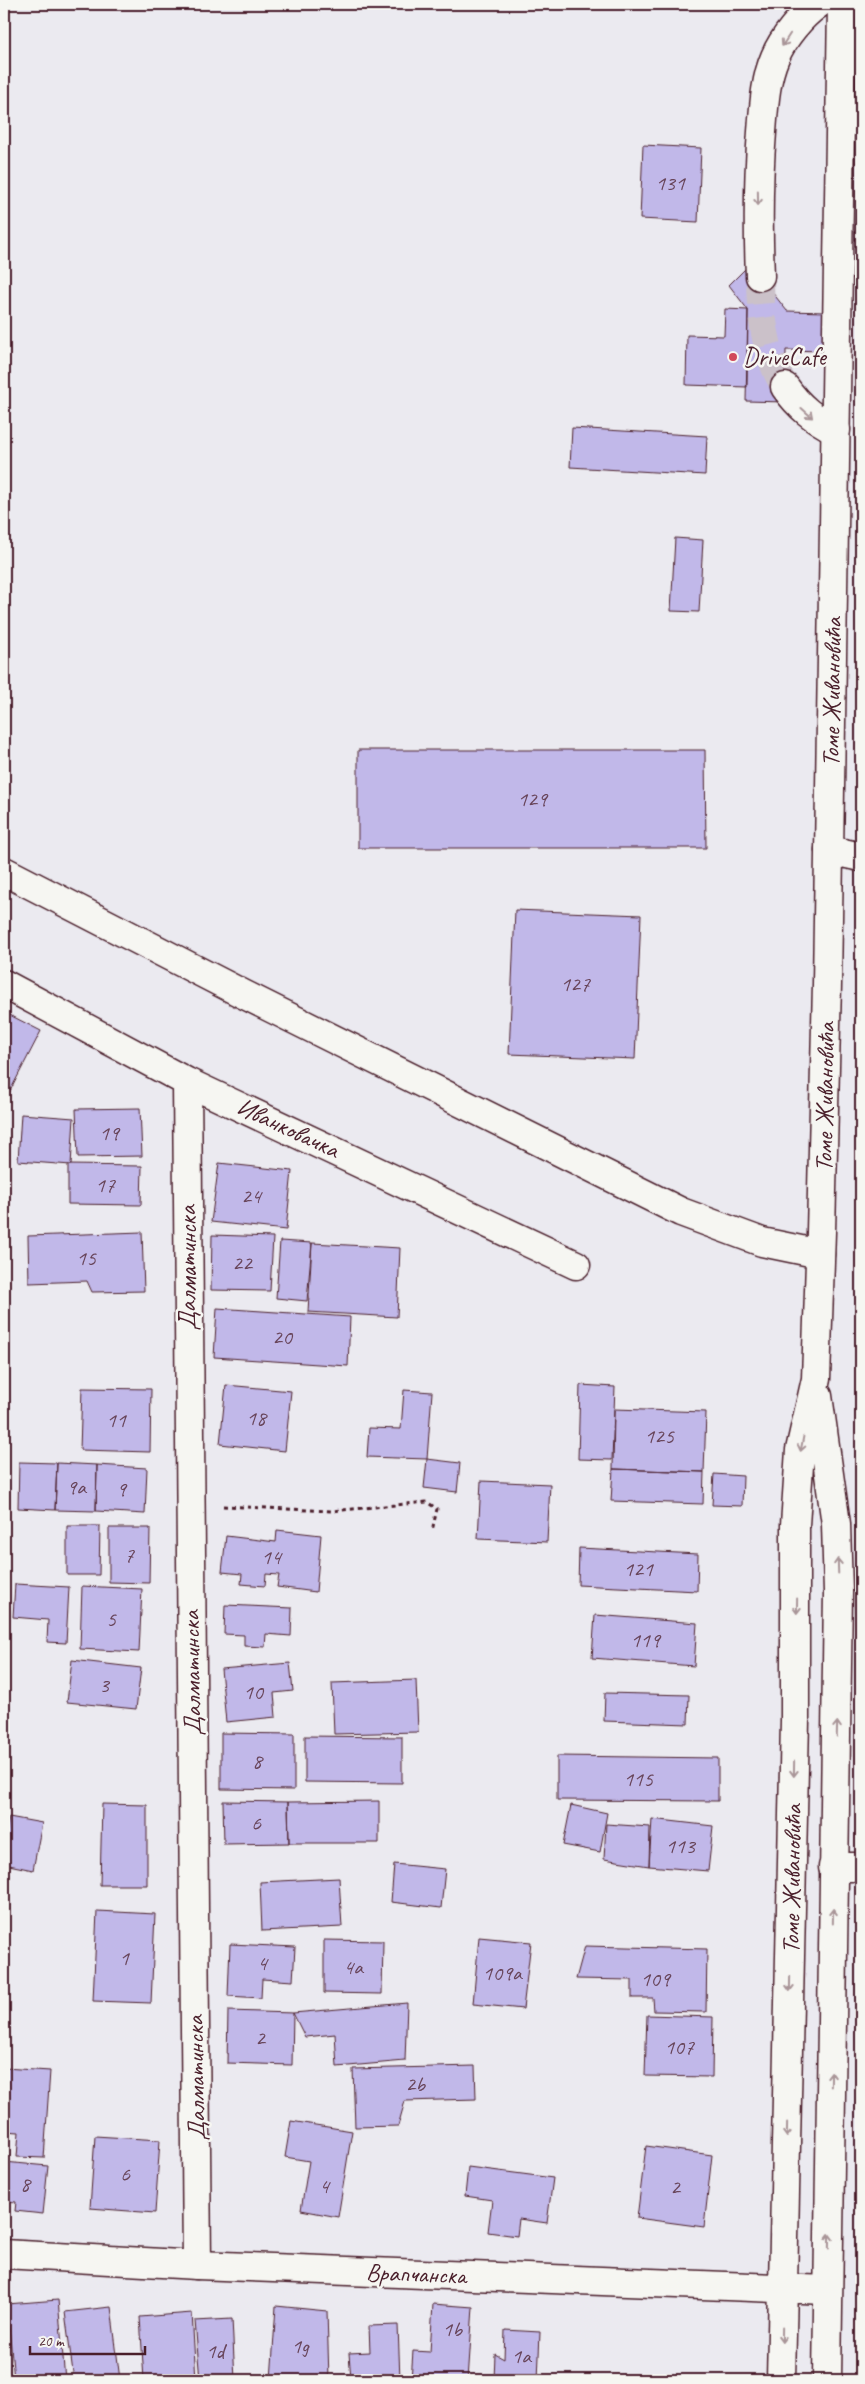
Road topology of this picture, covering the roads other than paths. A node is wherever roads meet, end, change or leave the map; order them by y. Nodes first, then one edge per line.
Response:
1 (818, 4) edge
2 (842, 4) edge
3 (760, 276) tunnel mouth
4 (785, 387) tunnel mouth
5 (836, 430) junction
6 (829, 850) junction
7 (861, 857) edge
8 (4, 871) edge
9 (4, 984) edge
10 (187, 1082) junction
11 (820, 1254) junction
12 (576, 1265) dead end
13 (816, 1379) junction
14 (861, 1867) edge
15 (833, 1868) junction
16 (4, 2254) edge
17 (197, 2265) junction
18 (784, 2290) junction
19 (828, 2290) junction
20 (781, 2380) edge
21 (828, 2380) edge

1 -> 3 main road
2 - 5 main road, Томе Живановића
4 -> 5 main road
5 - 6 main road, Томе Живановића
6 - 7 main road
6 - 11 main road, Томе Живановића
8 - 11 main road
9 - 10 main road, Иванковачка
10 - 12 main road, Иванковачка
10 - 17 main road, Далматинска
11 - 13 main road, Томе Живановића
15 -> 13 main road, Томе Живановића
13 -> 18 main road, Томе Живановића
14 - 15 main road
19 -> 15 main road, Томе Живановића
16 - 17 main road, Врапчанска
17 - 18 main road, Врапчанска
18 - 19 main road, Врапчанска
18 -> 20 main road, Томе Живановића
19 - 21 main road, Томе Живановића

